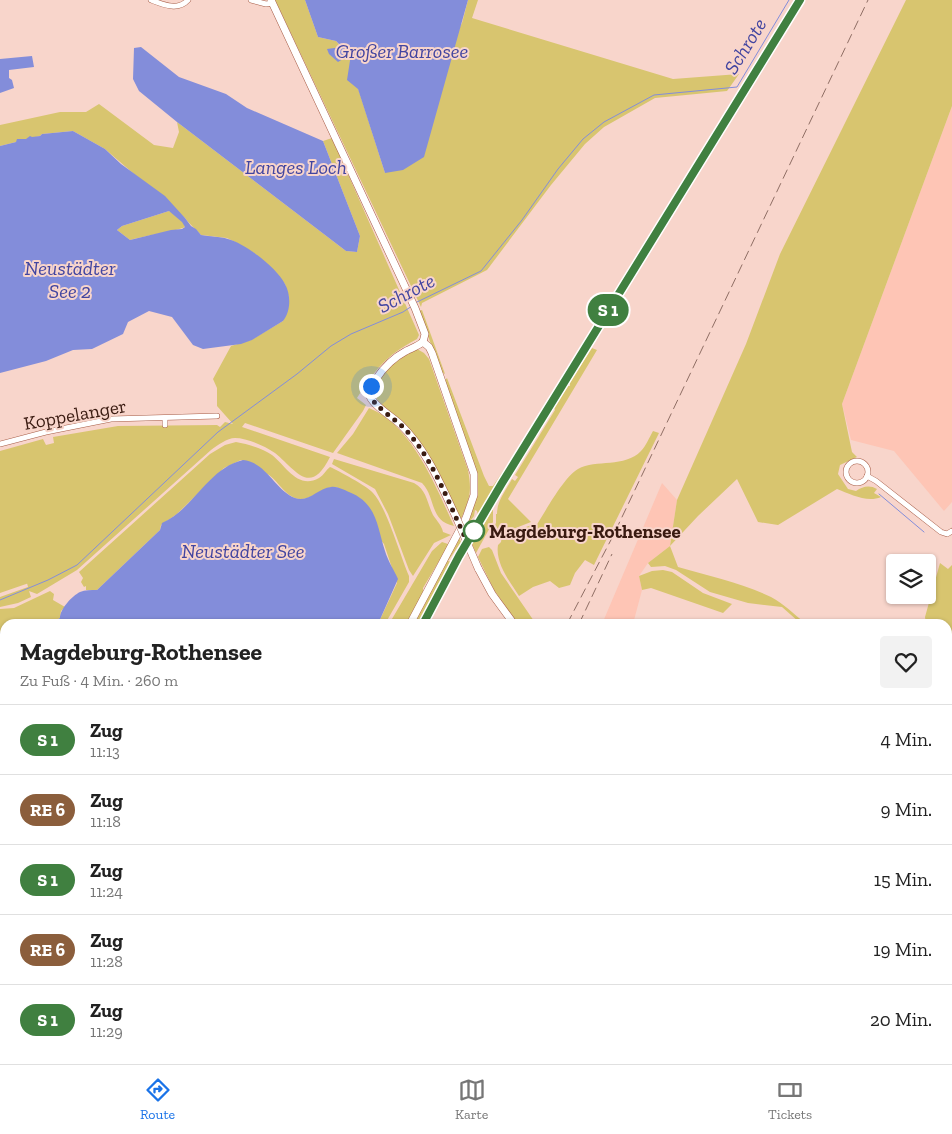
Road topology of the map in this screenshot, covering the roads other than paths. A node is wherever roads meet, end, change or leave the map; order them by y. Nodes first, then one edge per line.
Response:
1 (151, 0) edge
2 (188, 0) edge
3 (252, 0) edge
4 (272, 2) edge
5 (423, 342) junction
6 (217, 416) dead end
7 (165, 418) junction
8 (165, 425) dead end
9 (0, 444) edge
10 (868, 476) junction
11 (952, 531) edge
12 (413, 619) edge
13 (510, 619) edge

1 - 2 street
3 - 4 street
4 - 5 street
5 - 12 street
5 - 13 street, bridge
6 - 7 street, Koppelanger
7 - 8 street
7 - 9 street, Koppelanger
10 - 10 street
10 - 11 street

